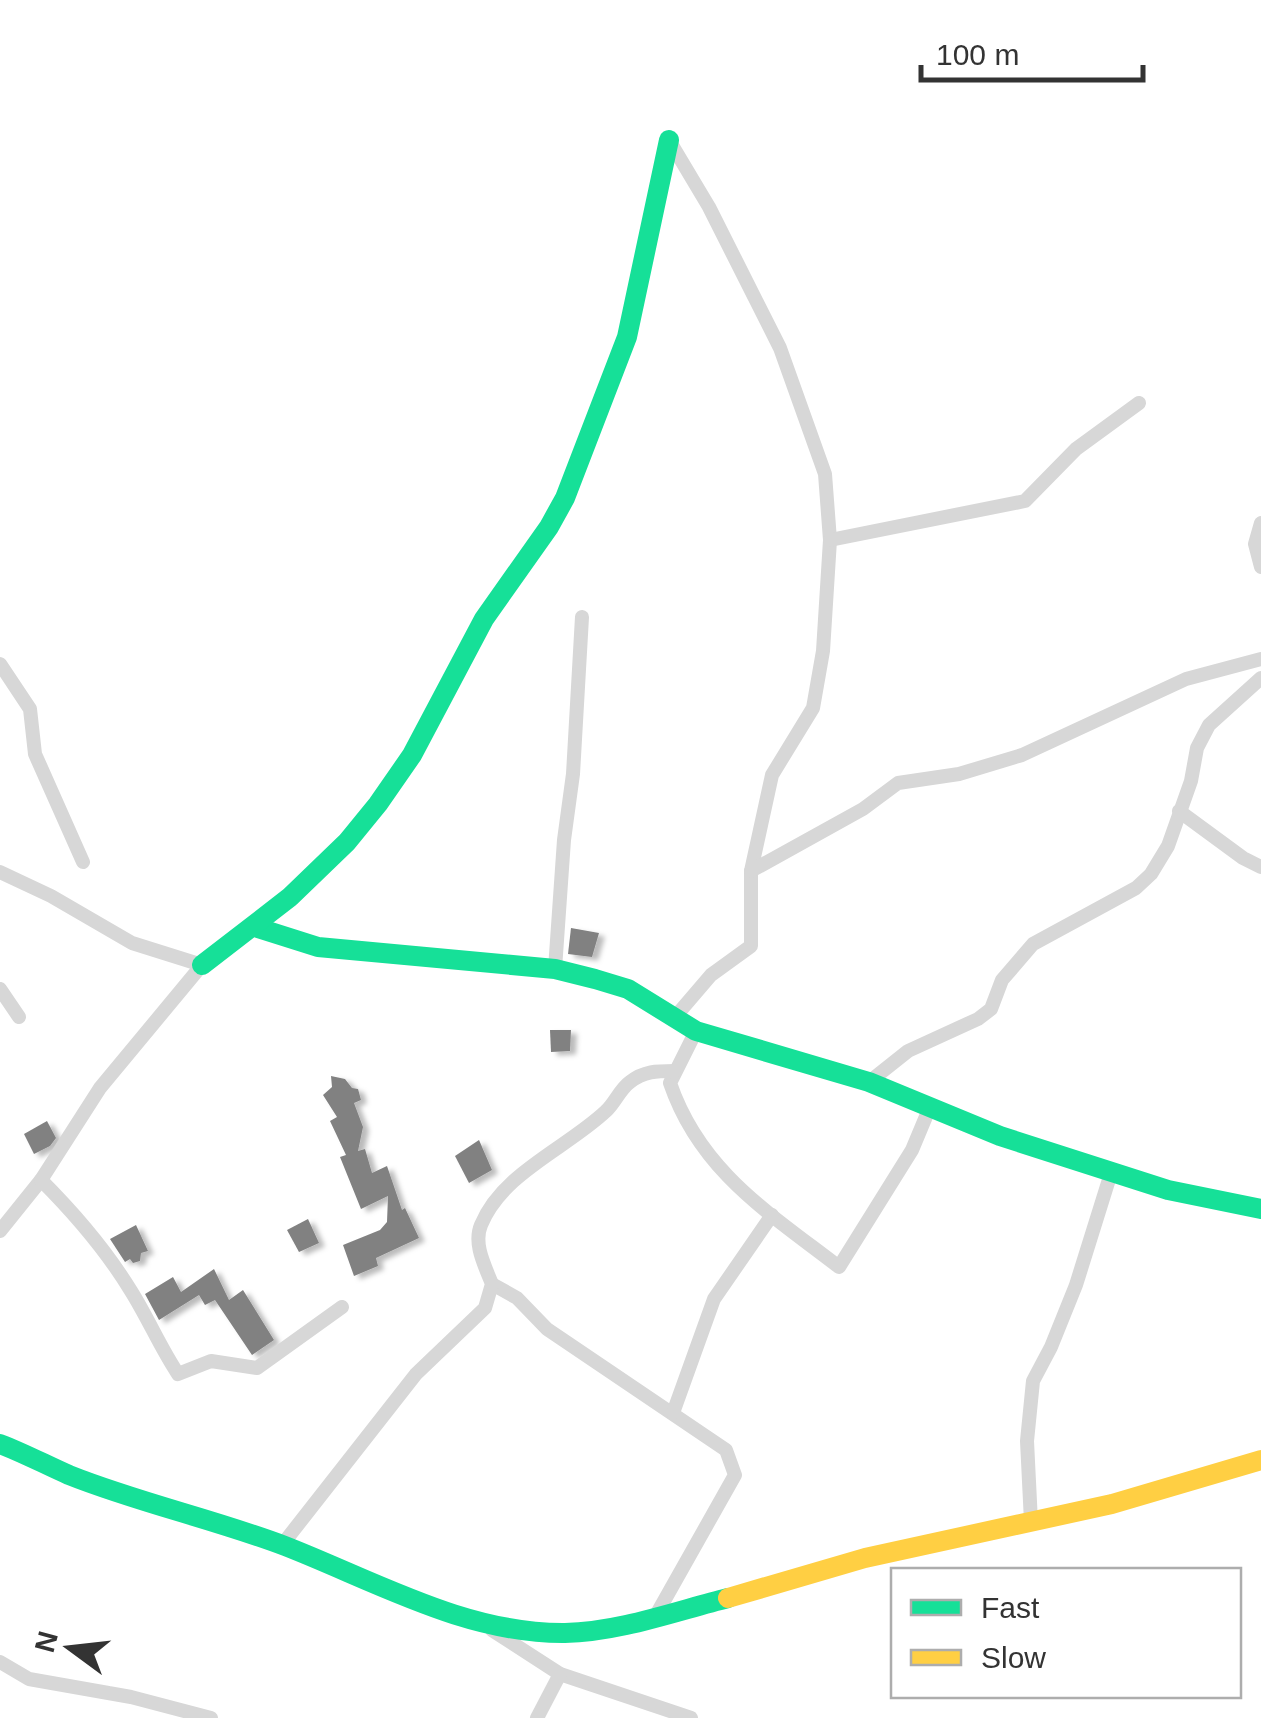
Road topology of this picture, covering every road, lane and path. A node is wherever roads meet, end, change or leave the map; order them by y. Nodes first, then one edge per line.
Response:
1 (668, 140) joint
2 (1139, 403) dead end
3 (1261, 523) edge
4 (830, 540) junction
5 (1261, 566) edge
6 (582, 616) dead end
7 (1261, 659) edge
8 (0, 664) edge
9 (1261, 678) edge
10 (1178, 811) junction
11 (84, 862) dead end
12 (1261, 868) edge
13 (751, 871) junction
14 (0, 872) edge
15 (255, 927) junction
16 (202, 965) junction
17 (555, 969) junction
18 (0, 988) edge
19 (19, 1017) dead end
20 (675, 1017) junction
21 (696, 1030) junction
22 (674, 1071) junction
23 (870, 1082) junction
24 (930, 1107) junction
25 (1111, 1173) junction
26 (41, 1180) junction
27 (1261, 1209) edge
28 (772, 1215) junction
29 (0, 1231) edge
30 (492, 1284) junction
31 (342, 1307) dead end
32 (673, 1413) junction
33 (0, 1444) edge
34 (1261, 1460) edge
35 (1031, 1522) junction
36 (282, 1545) junction
37 (654, 1617) junction
38 (483, 1624) junction
39 (0, 1662) edge
40 (560, 1674) junction
41 (211, 1718) edge
42 (537, 1718) edge
43 (691, 1718) edge

1 - 4 street
1 - 15 street
2 - 4 street
3 - 5 street
4 - 13 street
6 - 17 street
7 - 13 street
8 - 11 street
9 - 10 street
10 - 12 street
10 - 23 street
13 - 20 street
14 - 16 street
15 - 16 street
15 - 17 street
16 - 26 street
17 - 20 street
18 - 19 street
20 - 21 street
21 - 22 street
21 - 23 street
22 - 28 street
22 - 30 street
23 - 24 street
24 - 25 street
24 - 28 street
25 - 27 street
25 - 35 street
26 - 29 street
26 - 31 street
28 - 32 street
30 - 32 street
30 - 36 street
32 - 37 street
33 - 36 street
34 - 35 street
35 - 37 street
36 - 38 street
37 - 38 street
38 - 40 street
39 - 41 street
40 - 42 street
40 - 43 street

